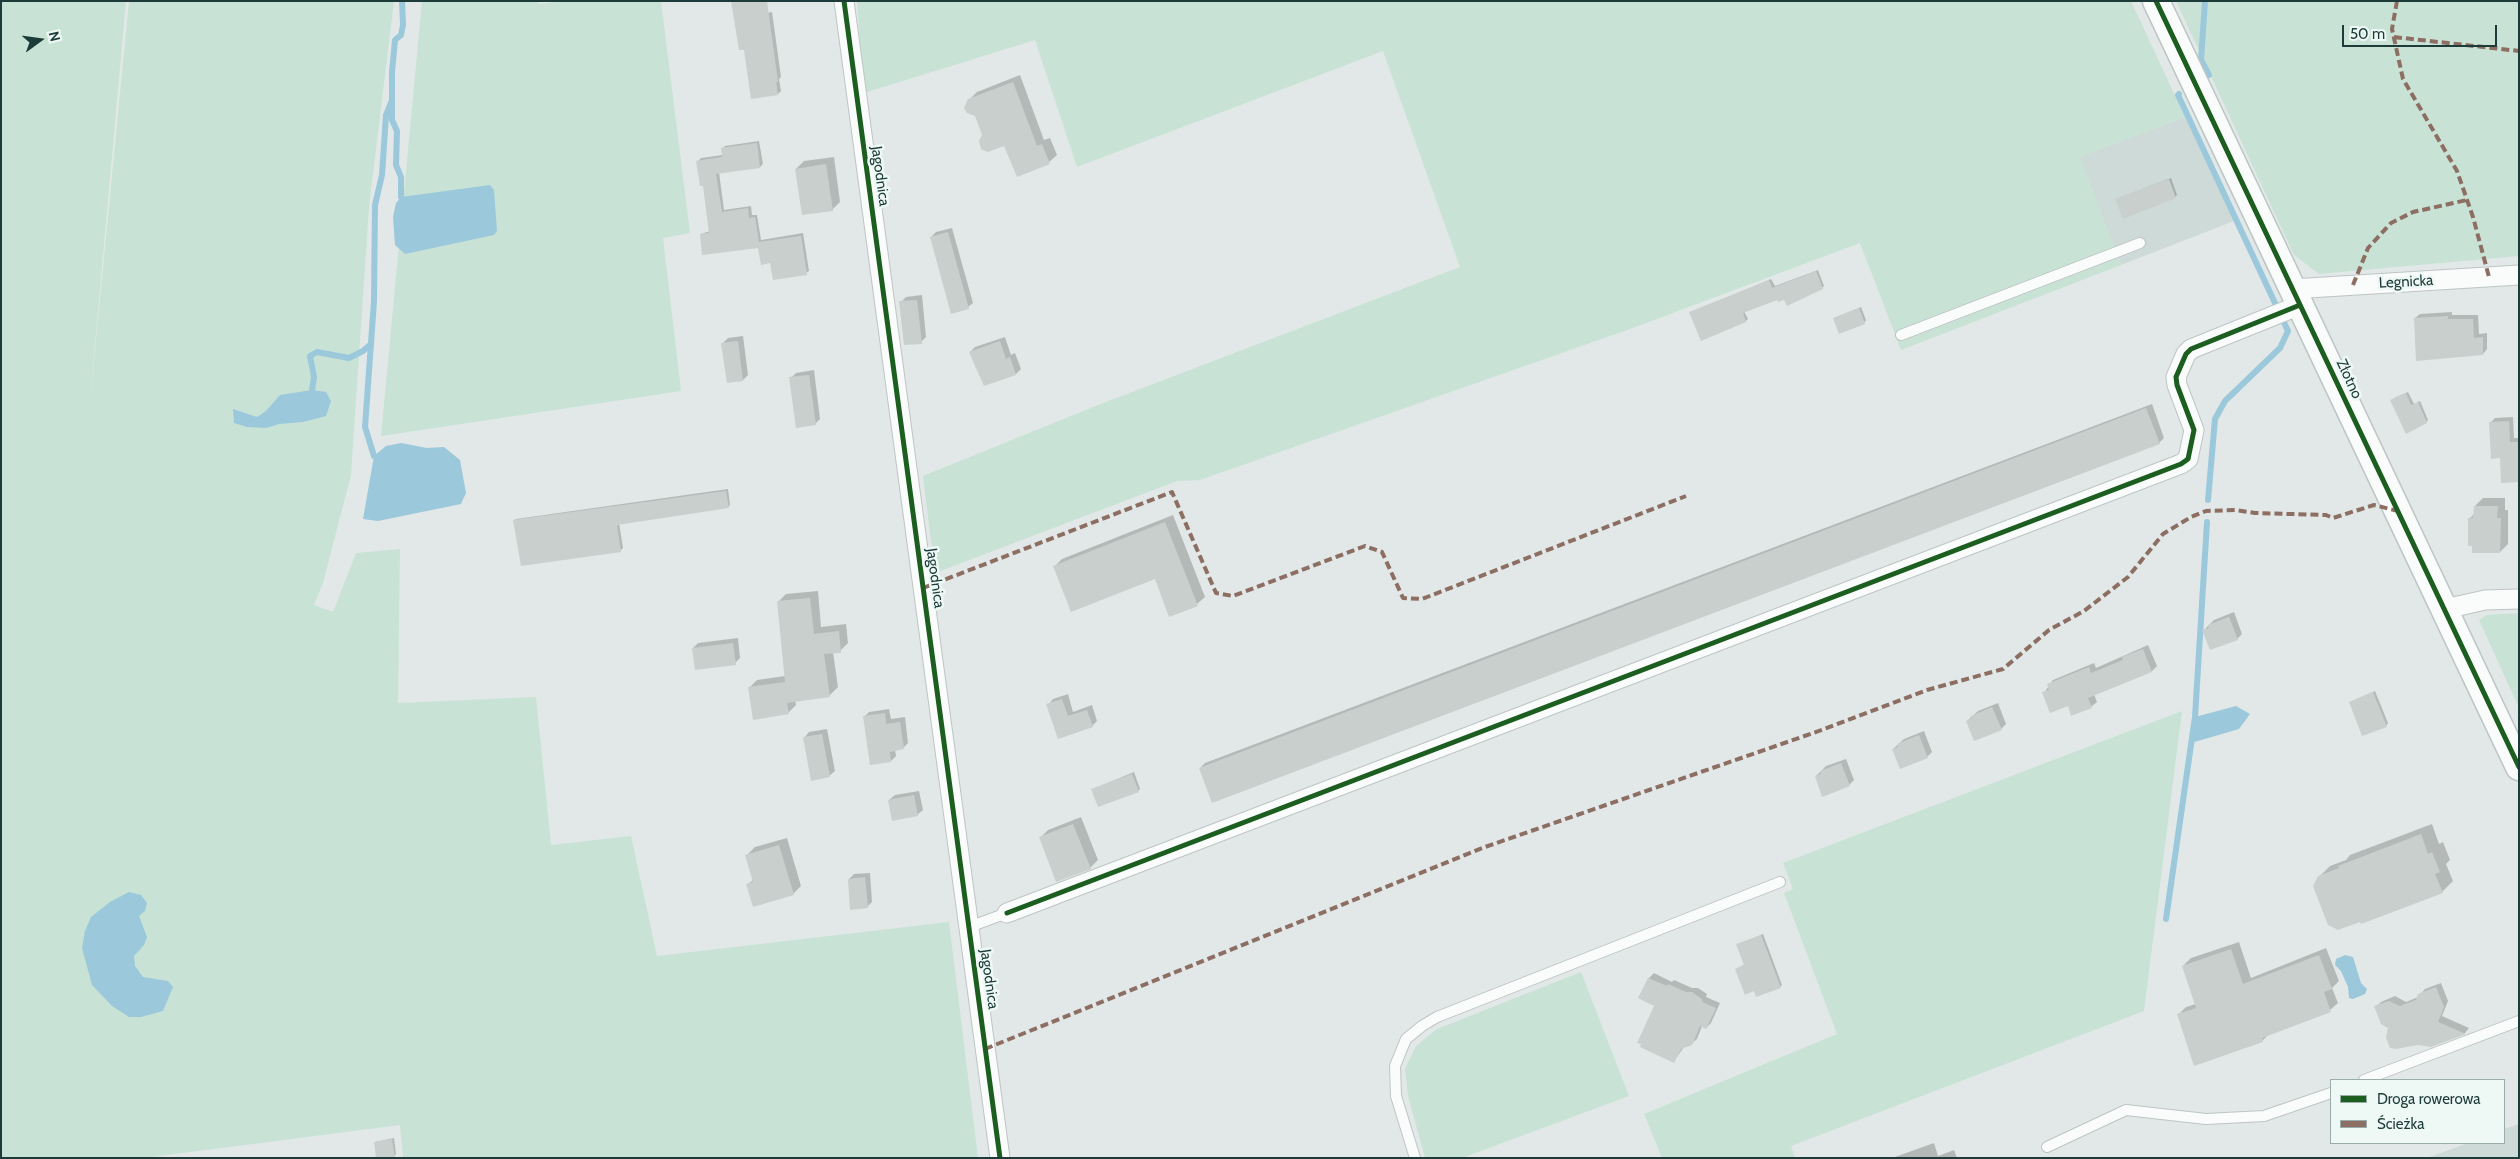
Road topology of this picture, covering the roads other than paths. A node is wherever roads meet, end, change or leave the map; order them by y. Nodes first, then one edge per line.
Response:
1 (844, 1) edge
2 (2156, 1) edge
3 (2140, 242) dead end
4 (2519, 275) edge
5 (2287, 305) junction
6 (1901, 335) dead end
7 (2519, 598) edge
8 (2445, 609) junction
9 (2519, 767) edge
10 (1780, 882) dead end
11 (1006, 913) joint
12 (969, 927) junction
13 (2519, 1021) edge
14 (2367, 1079) edge
15 (2330, 1093) edge
16 (2047, 1146) dead end
17 (1000, 1158) edge
18 (1415, 1158) edge

1 - 12 street, Jagodnica
2 - 5 street, Złotno
3 - 6 lane
4 - 5 street, Legnicka
5 - 8 street, Złotno
5 - 11 street, Legnicka
7 - 8 street
8 - 9 street, Złotno
10 - 18 lane
11 - 12 lane
12 - 17 street, Jagodnica
13 - 14 lane
15 - 16 lane

